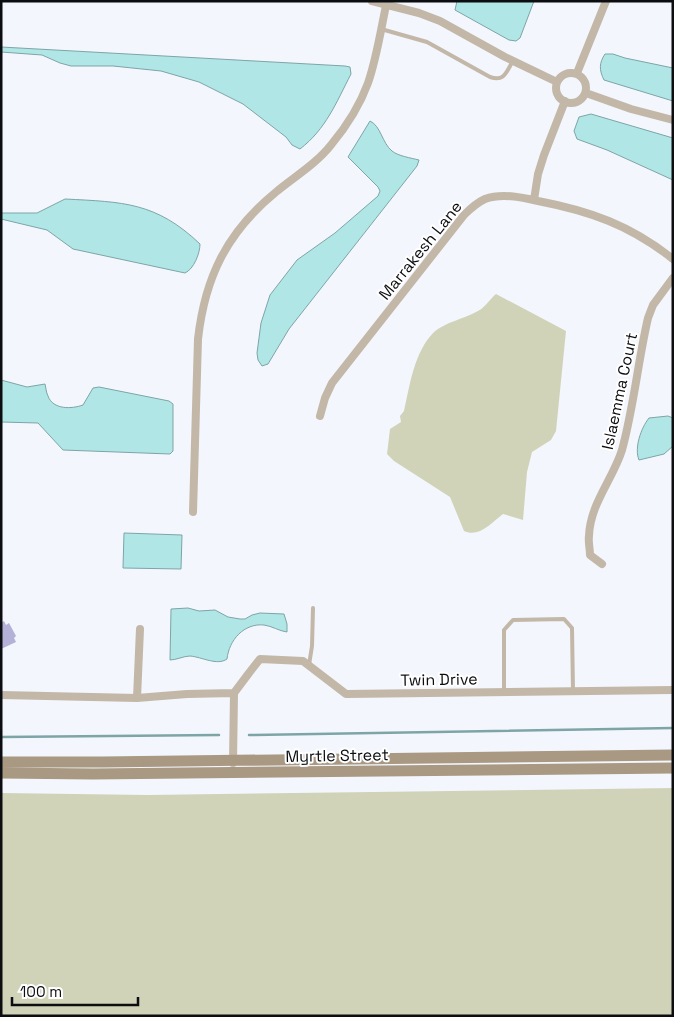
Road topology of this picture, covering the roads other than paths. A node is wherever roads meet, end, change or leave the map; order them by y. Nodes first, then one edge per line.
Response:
1 (372, 1) edge
2 (606, 1) edge
3 (387, 3) edge
4 (381, 29) junction
5 (513, 61) junction
6 (578, 73) junction
7 (557, 82) junction
8 (586, 93) junction
9 (565, 102) junction
10 (673, 120) edge
11 (534, 200) junction
12 (673, 259) edge
13 (673, 278) edge
14 (320, 416) dead end
15 (193, 512) dead end
16 (602, 564) dead end
17 (313, 608) dead end
18 (140, 629) dead end
19 (309, 665) junction
20 (673, 690) edge
21 (573, 691) junction
22 (504, 692) junction
23 (234, 694) junction
24 (1, 695) edge
25 (137, 698) junction
26 (673, 755) edge
27 (233, 760) junction
28 (1, 762) edge
29 (673, 768) edge
30 (1, 773) edge
31 (234, 773) junction

1 - 3 street
2 - 6 street
3 - 4 street
3 - 5 street
4 - 5 lane
4 - 15 street
5 - 7 street
6 - 7 street
6 - 8 street
7 - 9 street
8 - 9 street
8 - 10 street
9 - 11 street
11 - 12 street, Marrakesh Lane
11 - 14 street, Marrakesh Lane
13 - 16 street, Islaemma Court
17 - 19 lane
18 - 25 street
19 - 22 street, Twin Drive
19 - 23 street, Twin Drive
20 - 21 street, Twin Drive
21 - 22 street, Twin Drive
21 - 22 lane
23 - 25 street
23 - 27 street
24 - 25 street
26 - 27 street, Myrtle Street
27 - 28 street, Myrtle Street
27 - 31 street
29 - 31 street, Myrtle Street
30 - 31 street, Myrtle Street

